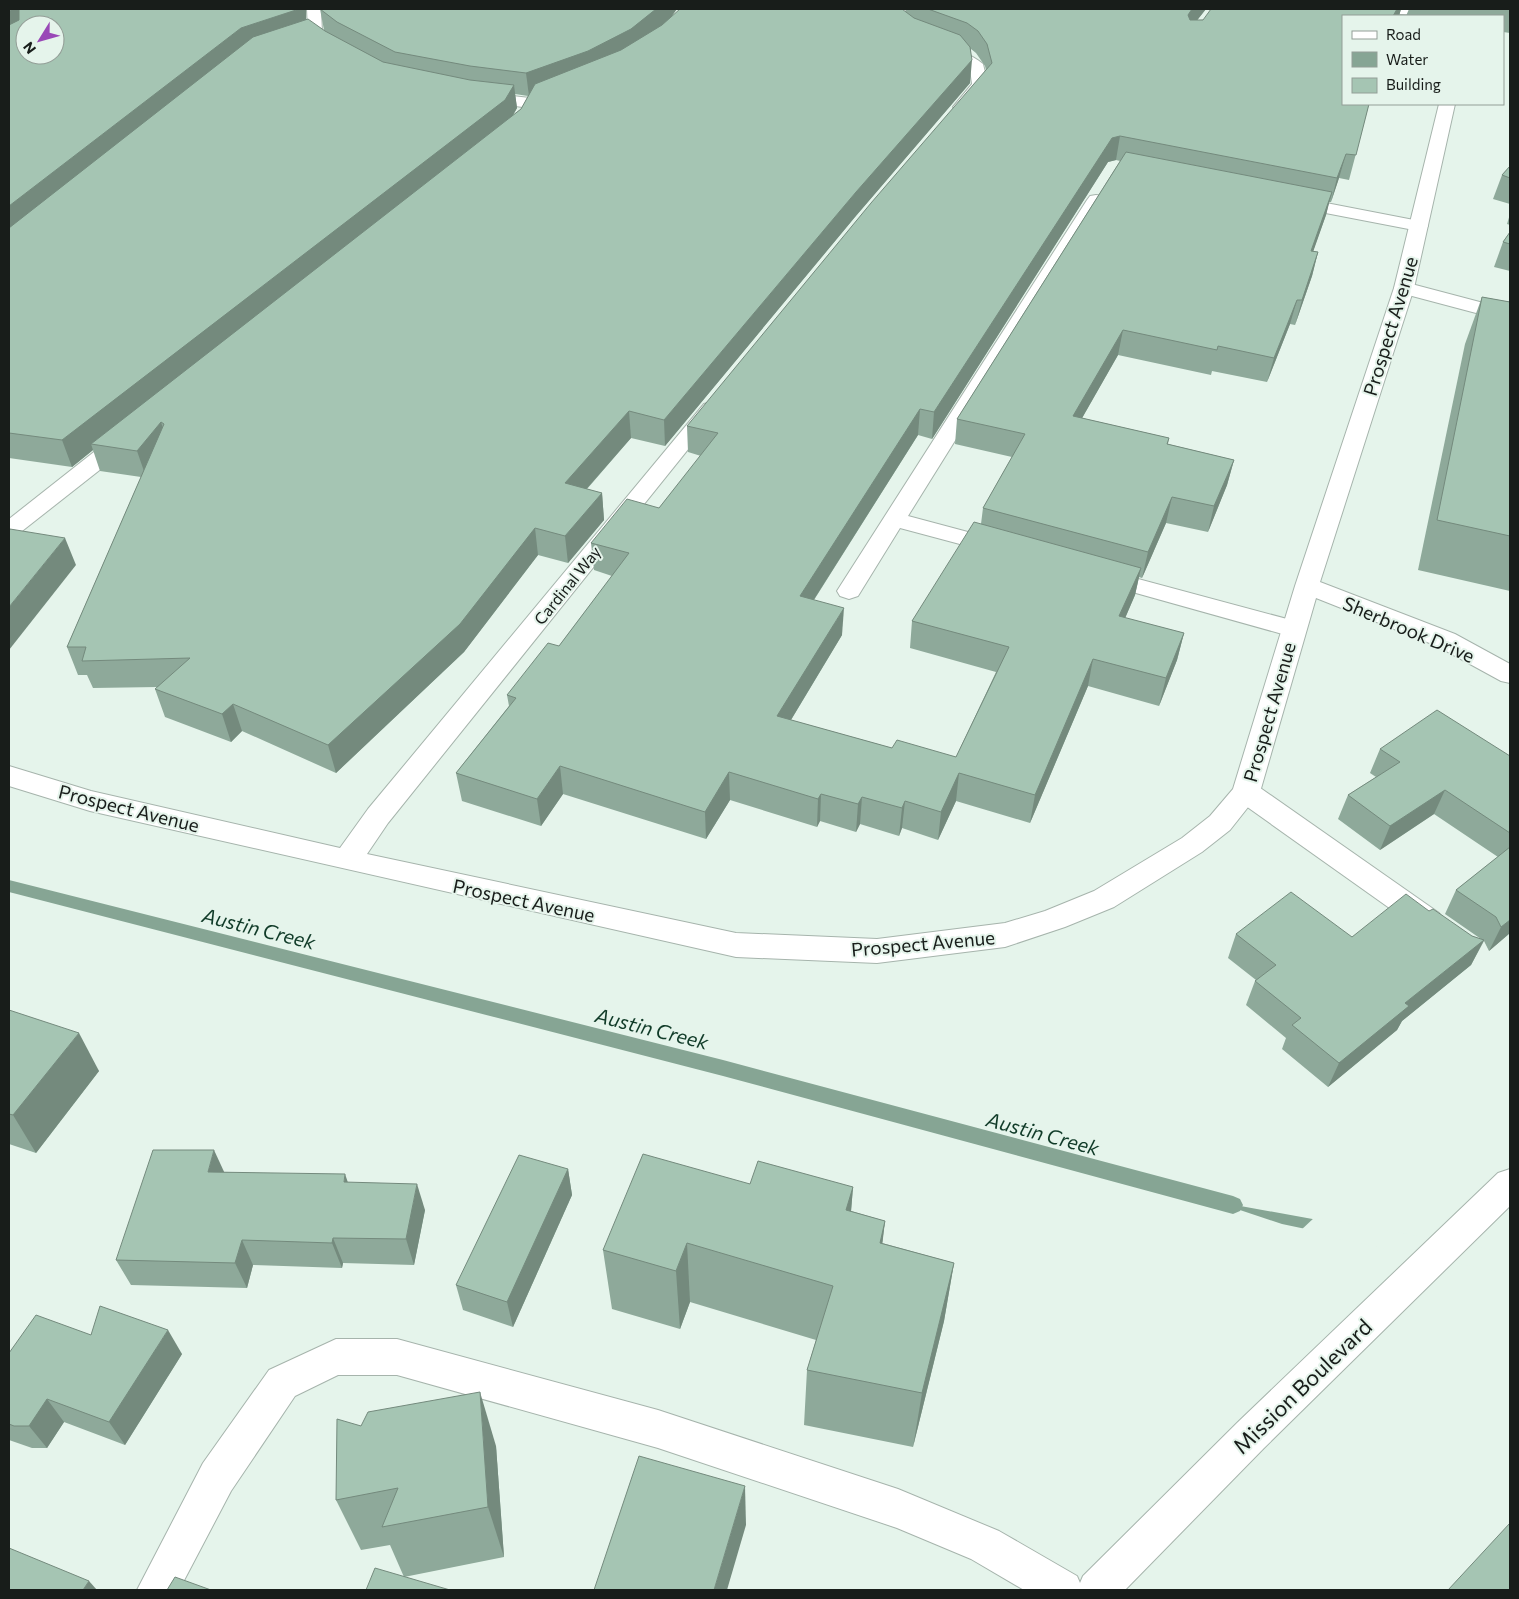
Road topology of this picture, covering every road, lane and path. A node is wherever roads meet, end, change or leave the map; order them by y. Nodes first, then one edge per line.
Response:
1 (314, 9) edge
2 (899, 9) edge
3 (1370, 9) edge
4 (1450, 15) edge
5 (315, 33) junction
6 (328, 44) edge
7 (279, 45) edge
8 (464, 95) edge
9 (548, 96) edge
10 (530, 103) junction
11 (1447, 105) edge
12 (521, 120) edge
13 (948, 122) edge
14 (1106, 184) edge
15 (1268, 197) edge
16 (1418, 226) junction
17 (1404, 288) junction
18 (1510, 316) edge
19 (726, 389) edge
20 (142, 425) edge
21 (894, 519) junction
22 (12, 524) edge
23 (1024, 555) edge
24 (1080, 570) edge
25 (1307, 586) junction
26 (848, 591) dead end
27 (1294, 629) junction
28 (1510, 675) edge
29 (9, 776) edge
30 (1246, 792) junction
31 (347, 860) junction
32 (1448, 934) edge
33 (1500, 1194) edge
34 (157, 1590) edge
35 (1064, 1590) edge
36 (1097, 1590) edge

1 - 5 street
2 - 13 street
3 - 4 street
5 - 6 street
5 - 7 street
8 - 10 street
9 - 10 street
10 - 12 street
11 - 16 street, Prospect Avenue
14 - 21 street
15 - 16 street
16 - 17 street, Prospect Avenue
17 - 18 street
17 - 25 street, Prospect Avenue
19 - 31 street, Cardinal Way
20 - 22 street
21 - 23 street
21 - 26 street
24 - 27 street
25 - 27 street, Prospect Avenue
25 - 28 street, Sherbrook Drive
27 - 30 street, Prospect Avenue
29 - 31 street, Prospect Avenue
30 - 31 street, Prospect Avenue
30 - 32 street
33 - 36 street, Mission Boulevard
34 - 35 street

